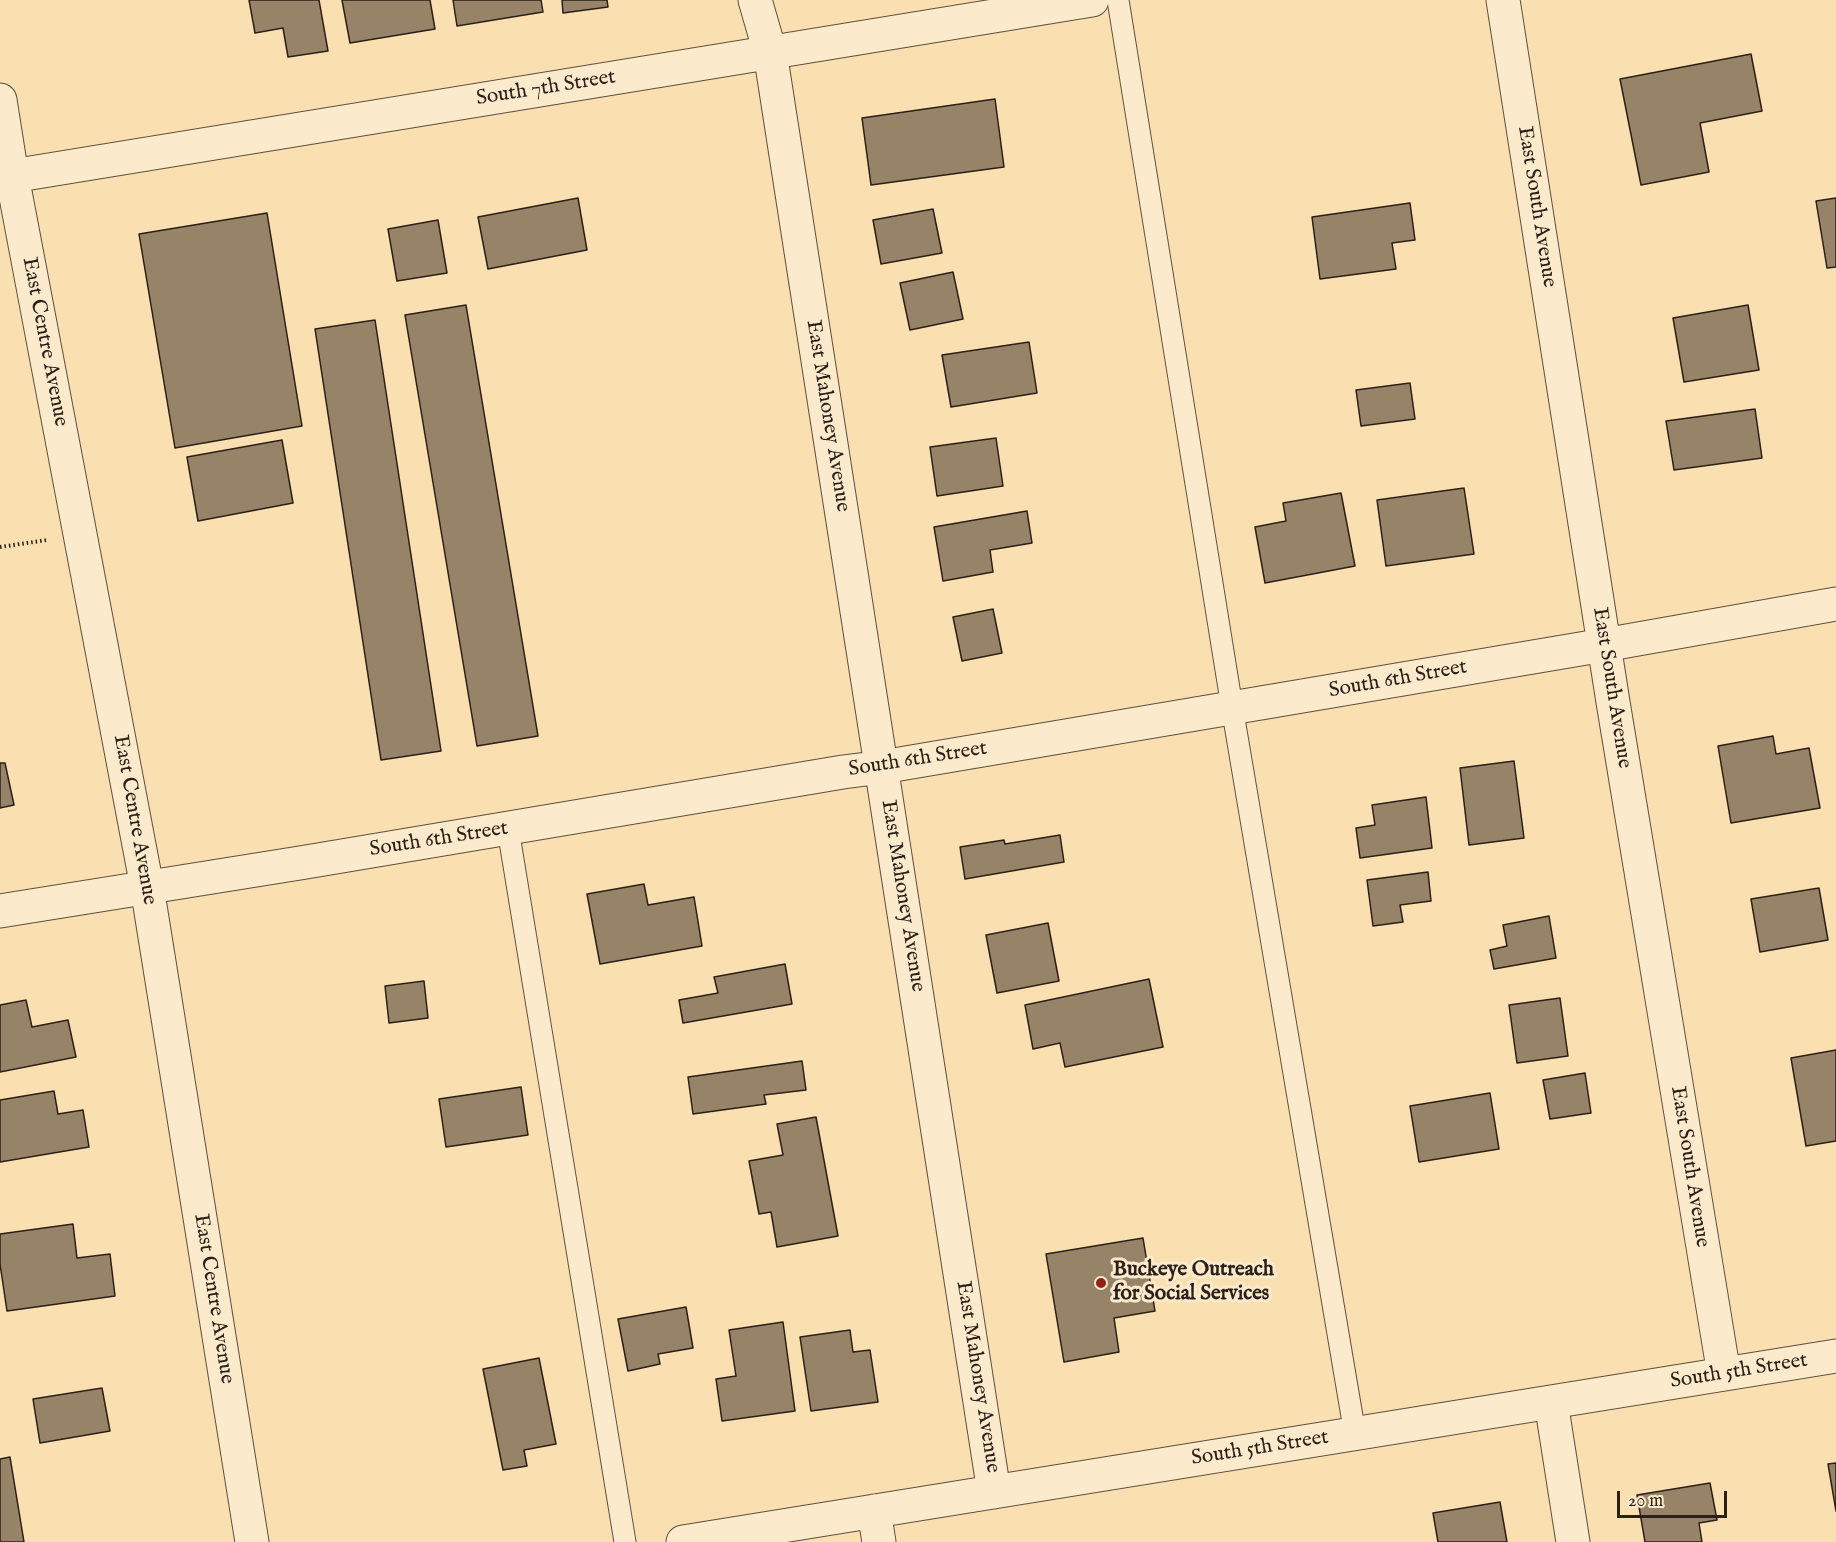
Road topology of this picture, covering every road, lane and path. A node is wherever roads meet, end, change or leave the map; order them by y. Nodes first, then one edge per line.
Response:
1 (755, 0) edge
2 (1092, 0) edge
3 (1118, 0) edge
4 (1503, 0) edge
5 (770, 52) junction
6 (0, 100) edge
7 (6, 177) edge
8 (80, 534) junction
9 (0, 547) edge
10 (1836, 604) edge
11 (1604, 645) junction
12 (1232, 707) junction
13 (882, 767) junction
14 (508, 829) junction
15 (147, 886) junction
16 (0, 911) edge
17 (1836, 1356) edge
18 (1724, 1374) junction
19 (1551, 1402) junction
20 (1355, 1434) junction
21 (994, 1492) junction
22 (877, 1526) edge
23 (252, 1542) edge
24 (625, 1542) edge
25 (683, 1542) edge
26 (1573, 1542) edge

1 - 5 street, East Mahoney Avenue
2 - 5 street, South 7th Street
3 - 12 lane
4 - 11 street, East South Avenue
5 - 7 street, South 7th Street
5 - 13 street, East Mahoney Avenue
6 - 7 street, East Centre Avenue
7 - 8 street, East Centre Avenue
8 - 9 path
8 - 15 street, East Centre Avenue
10 - 11 street, South 6th Street
11 - 12 street, South 6th Street
11 - 18 street, East South Avenue
12 - 13 street, South 6th Street
12 - 20 lane
13 - 14 street, South 6th Street
13 - 21 street, East Mahoney Avenue
14 - 15 street, South 6th Street
14 - 24 lane
15 - 16 street, South 6th Street
15 - 23 street, East Centre Avenue
17 - 18 street, South 5th Street
18 - 19 street, South 5th Street
19 - 20 street, South 5th Street
19 - 26 street
20 - 21 street, South 5th Street
21 - 22 street, South 5th Street
22 - 25 street, South 5th Street

